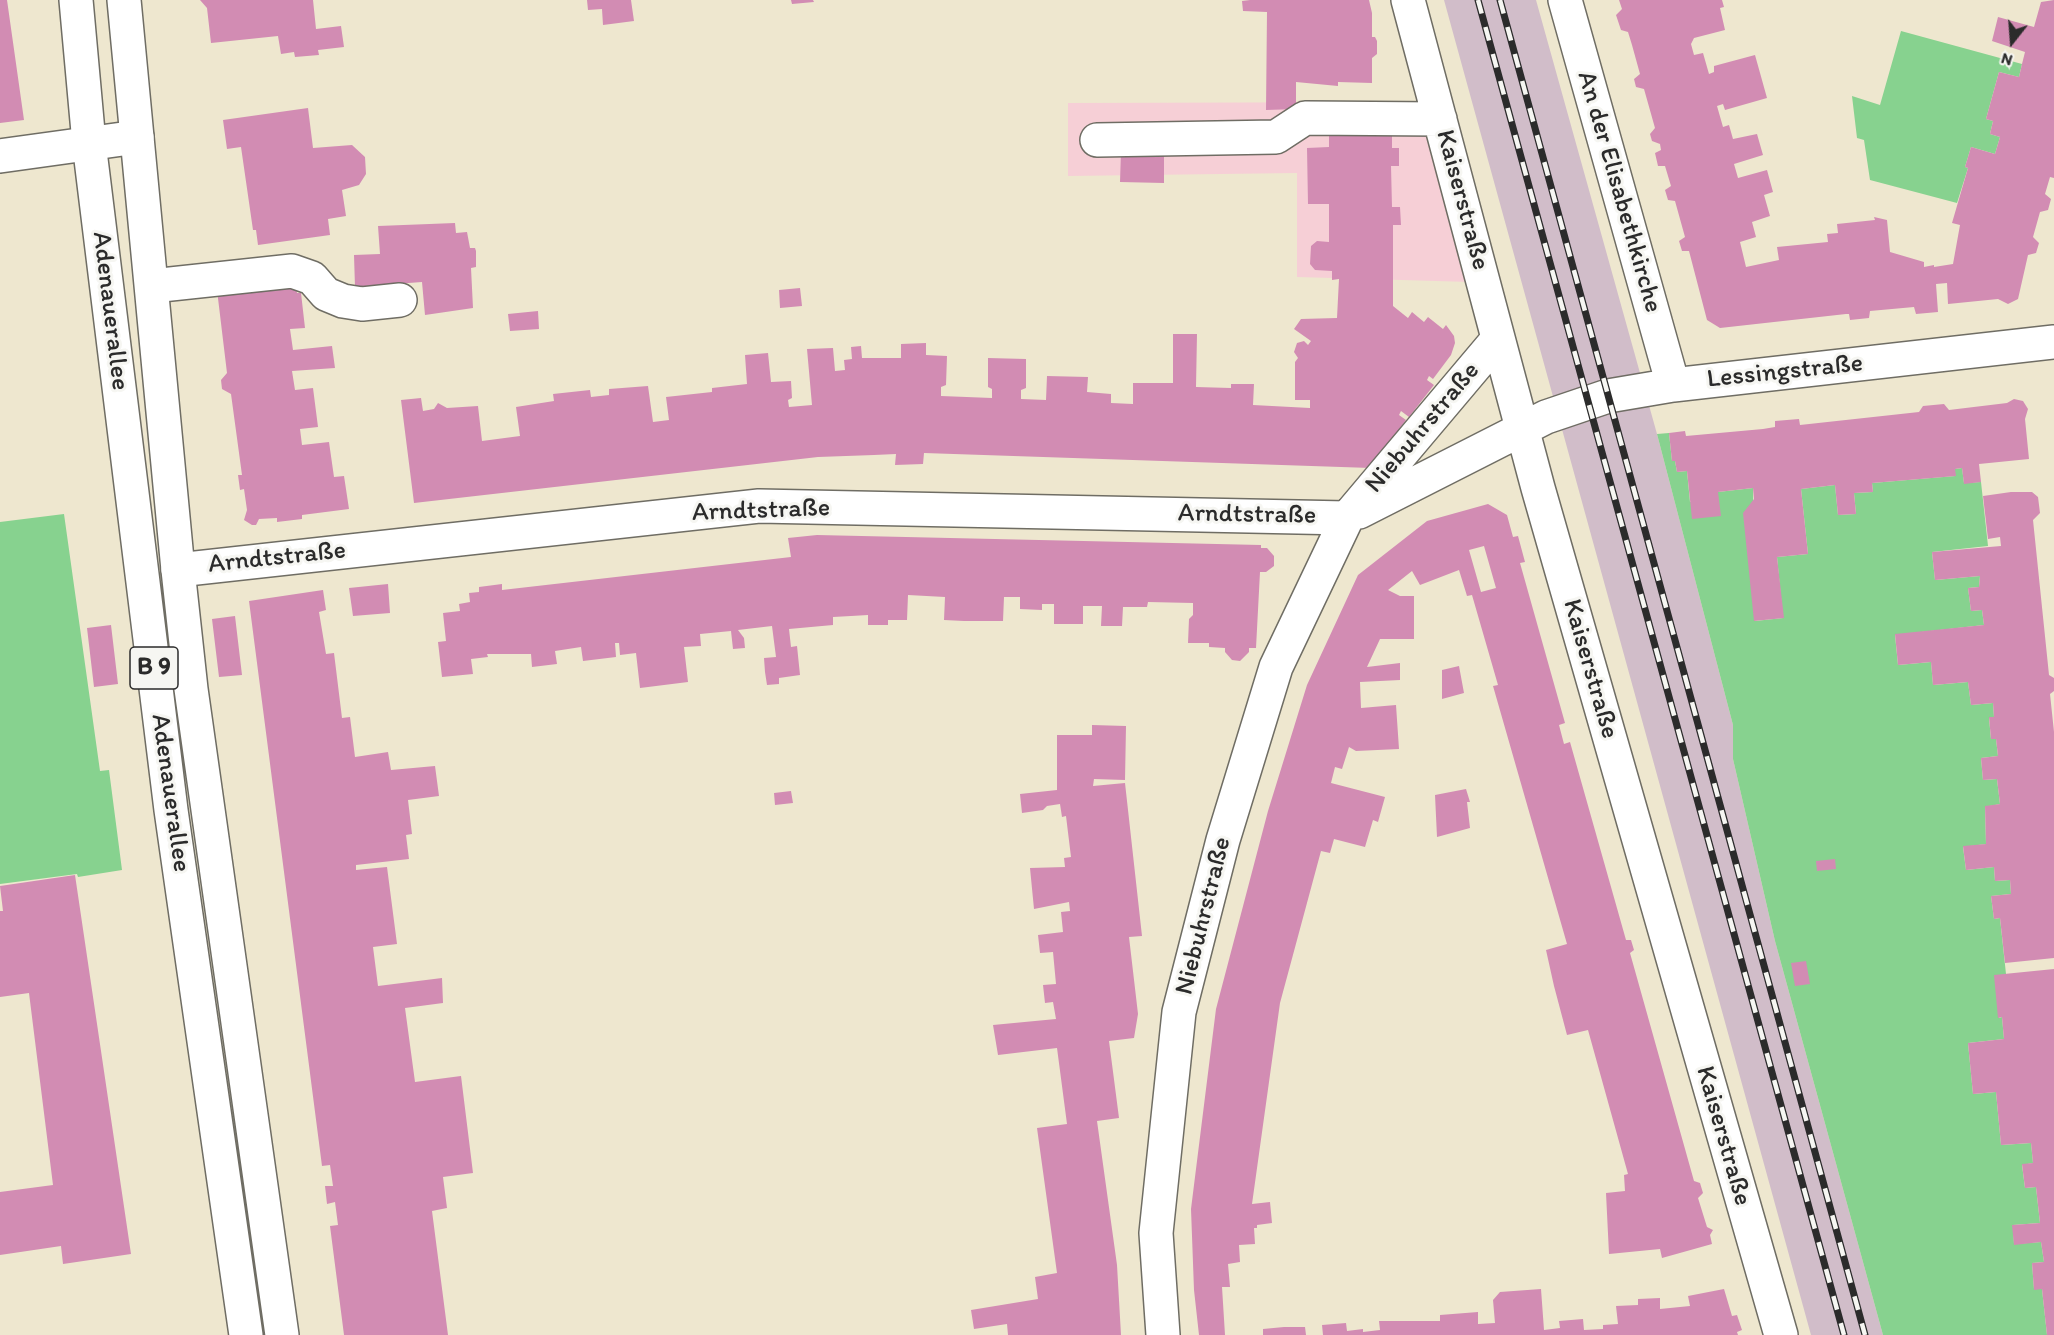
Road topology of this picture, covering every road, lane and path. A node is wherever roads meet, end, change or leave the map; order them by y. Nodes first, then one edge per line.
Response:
1 (76, 0) edge
2 (124, 0) edge
3 (1408, 0) edge
4 (1565, 0) edge
5 (1440, 119) junction
6 (137, 137) junction
7 (1097, 140) dead end
8 (89, 143) junction
9 (0, 156) edge
10 (152, 286) junction
11 (400, 300) dead end
12 (1498, 339) junction
13 (2054, 342) edge
14 (1673, 385) junction
15 (1522, 428) junction
16 (1347, 518) junction
17 (178, 570) junction
18 (246, 1335) edge
19 (282, 1335) edge
20 (1163, 1335) edge
21 (1780, 1335) edge

1 - 8 street, Adenauerallee / B 9
2 - 6 street, Adenauerallee / B 9
3 - 5 street, Kaiserstraße
4 - 14 street, An der Elisabethkirche
5 - 7 street
5 - 12 street, Kaiserstraße
6 - 8 street
6 - 10 street, Adenauerallee / B 9
8 - 9 street
8 - 18 street, Adenauerallee / B 9
10 - 11 street
10 - 17 street, Adenauerallee / B 9
12 - 15 street, Kaiserstraße
12 - 16 street, Niebuhrstraße
13 - 14 street, Lessingstraße
14 - 15 street, Lessingstraße
15 - 16 street, Niebuhrstraße
15 - 21 street, Kaiserstraße
16 - 17 street, Arndtstraße
16 - 20 street, Niebuhrstraße
17 - 19 street, Adenauerallee / B 9

